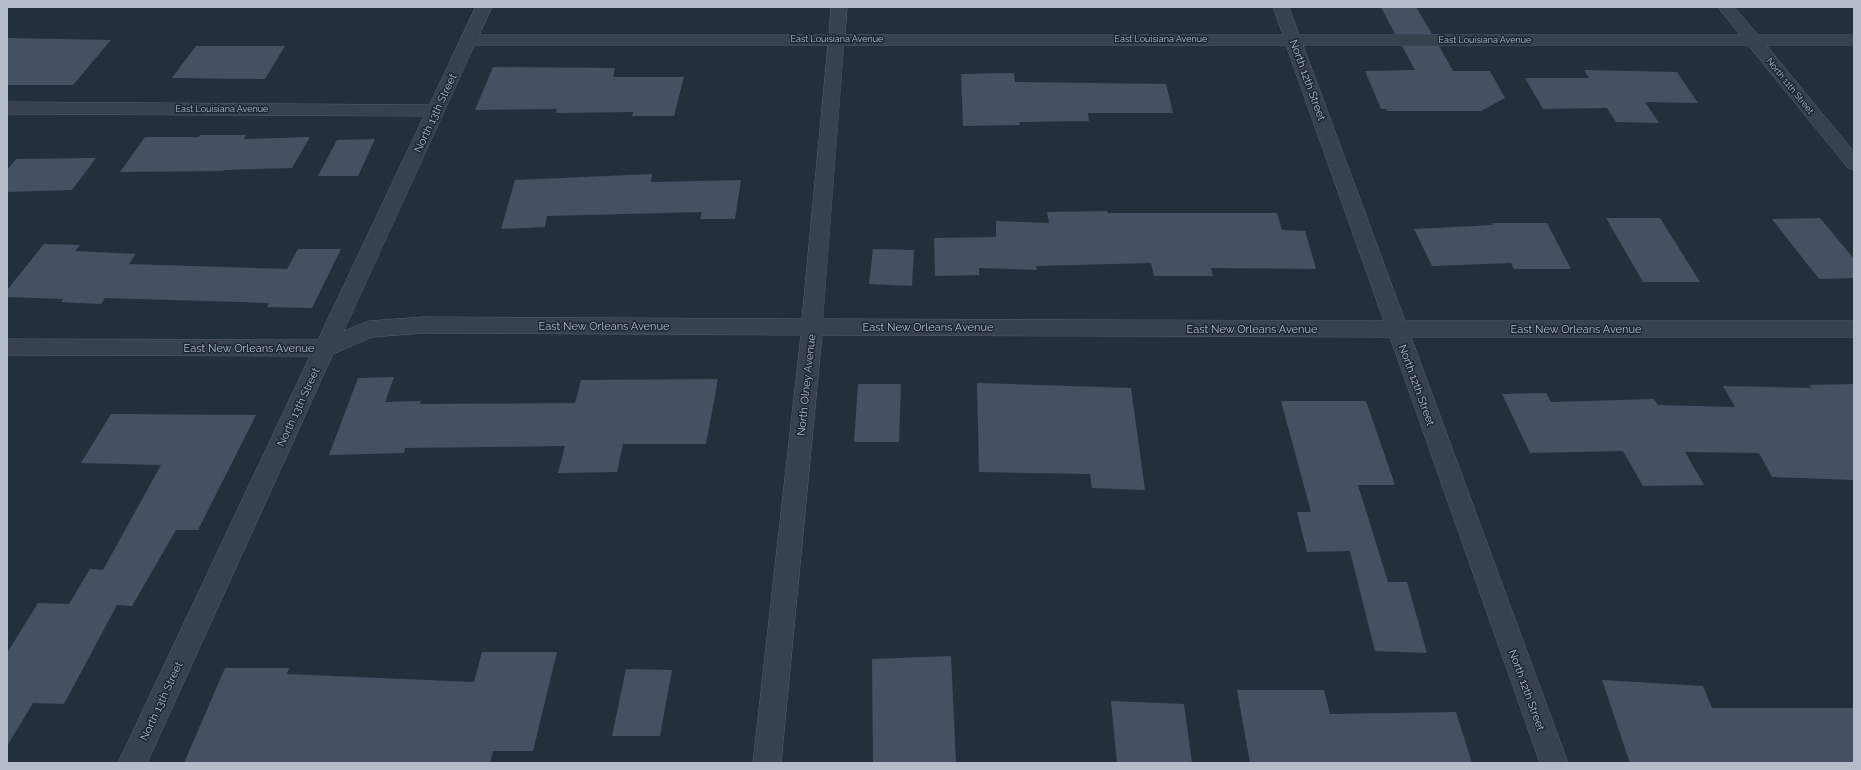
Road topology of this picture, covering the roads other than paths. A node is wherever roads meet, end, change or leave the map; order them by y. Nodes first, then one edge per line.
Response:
1 (484, 7) edge
2 (839, 7) edge
3 (1281, 7) edge
4 (1726, 7) edge
5 (836, 39) junction
6 (1293, 39) junction
7 (469, 40) junction
8 (1753, 40) junction
9 (1854, 40) edge
10 (7, 108) edge
11 (436, 111) junction
12 (1854, 164) edge
13 (812, 326) junction
14 (1396, 329) junction
15 (1854, 329) edge
16 (7, 347) edge
17 (326, 348) junction
18 (132, 763) edge
19 (767, 763) edge
20 (1554, 763) edge

1 - 7 street, North 13th Street
2 - 5 street, North Olney Avenue
3 - 6 street, North 12th Street
4 - 8 street, North 11th Street
5 - 6 street, East Louisiana Avenue
5 - 7 street, East Louisiana Avenue
5 - 13 street, North Olney Avenue
6 - 8 street, East Louisiana Avenue
6 - 14 street, North 12th Street
7 - 11 street, North 13th Street
8 - 9 street, East Louisiana Avenue
8 - 12 street, North 11th Street
10 - 11 street, East Louisiana Avenue
11 - 17 street, North 13th Street
13 - 14 street, East New Orleans Avenue
13 - 17 street, East New Orleans Avenue
13 - 19 street, North Olney Avenue
14 - 15 street, East New Orleans Avenue
14 - 20 street, North 12th Street
16 - 17 street, East New Orleans Avenue
17 - 18 street, North 13th Street

